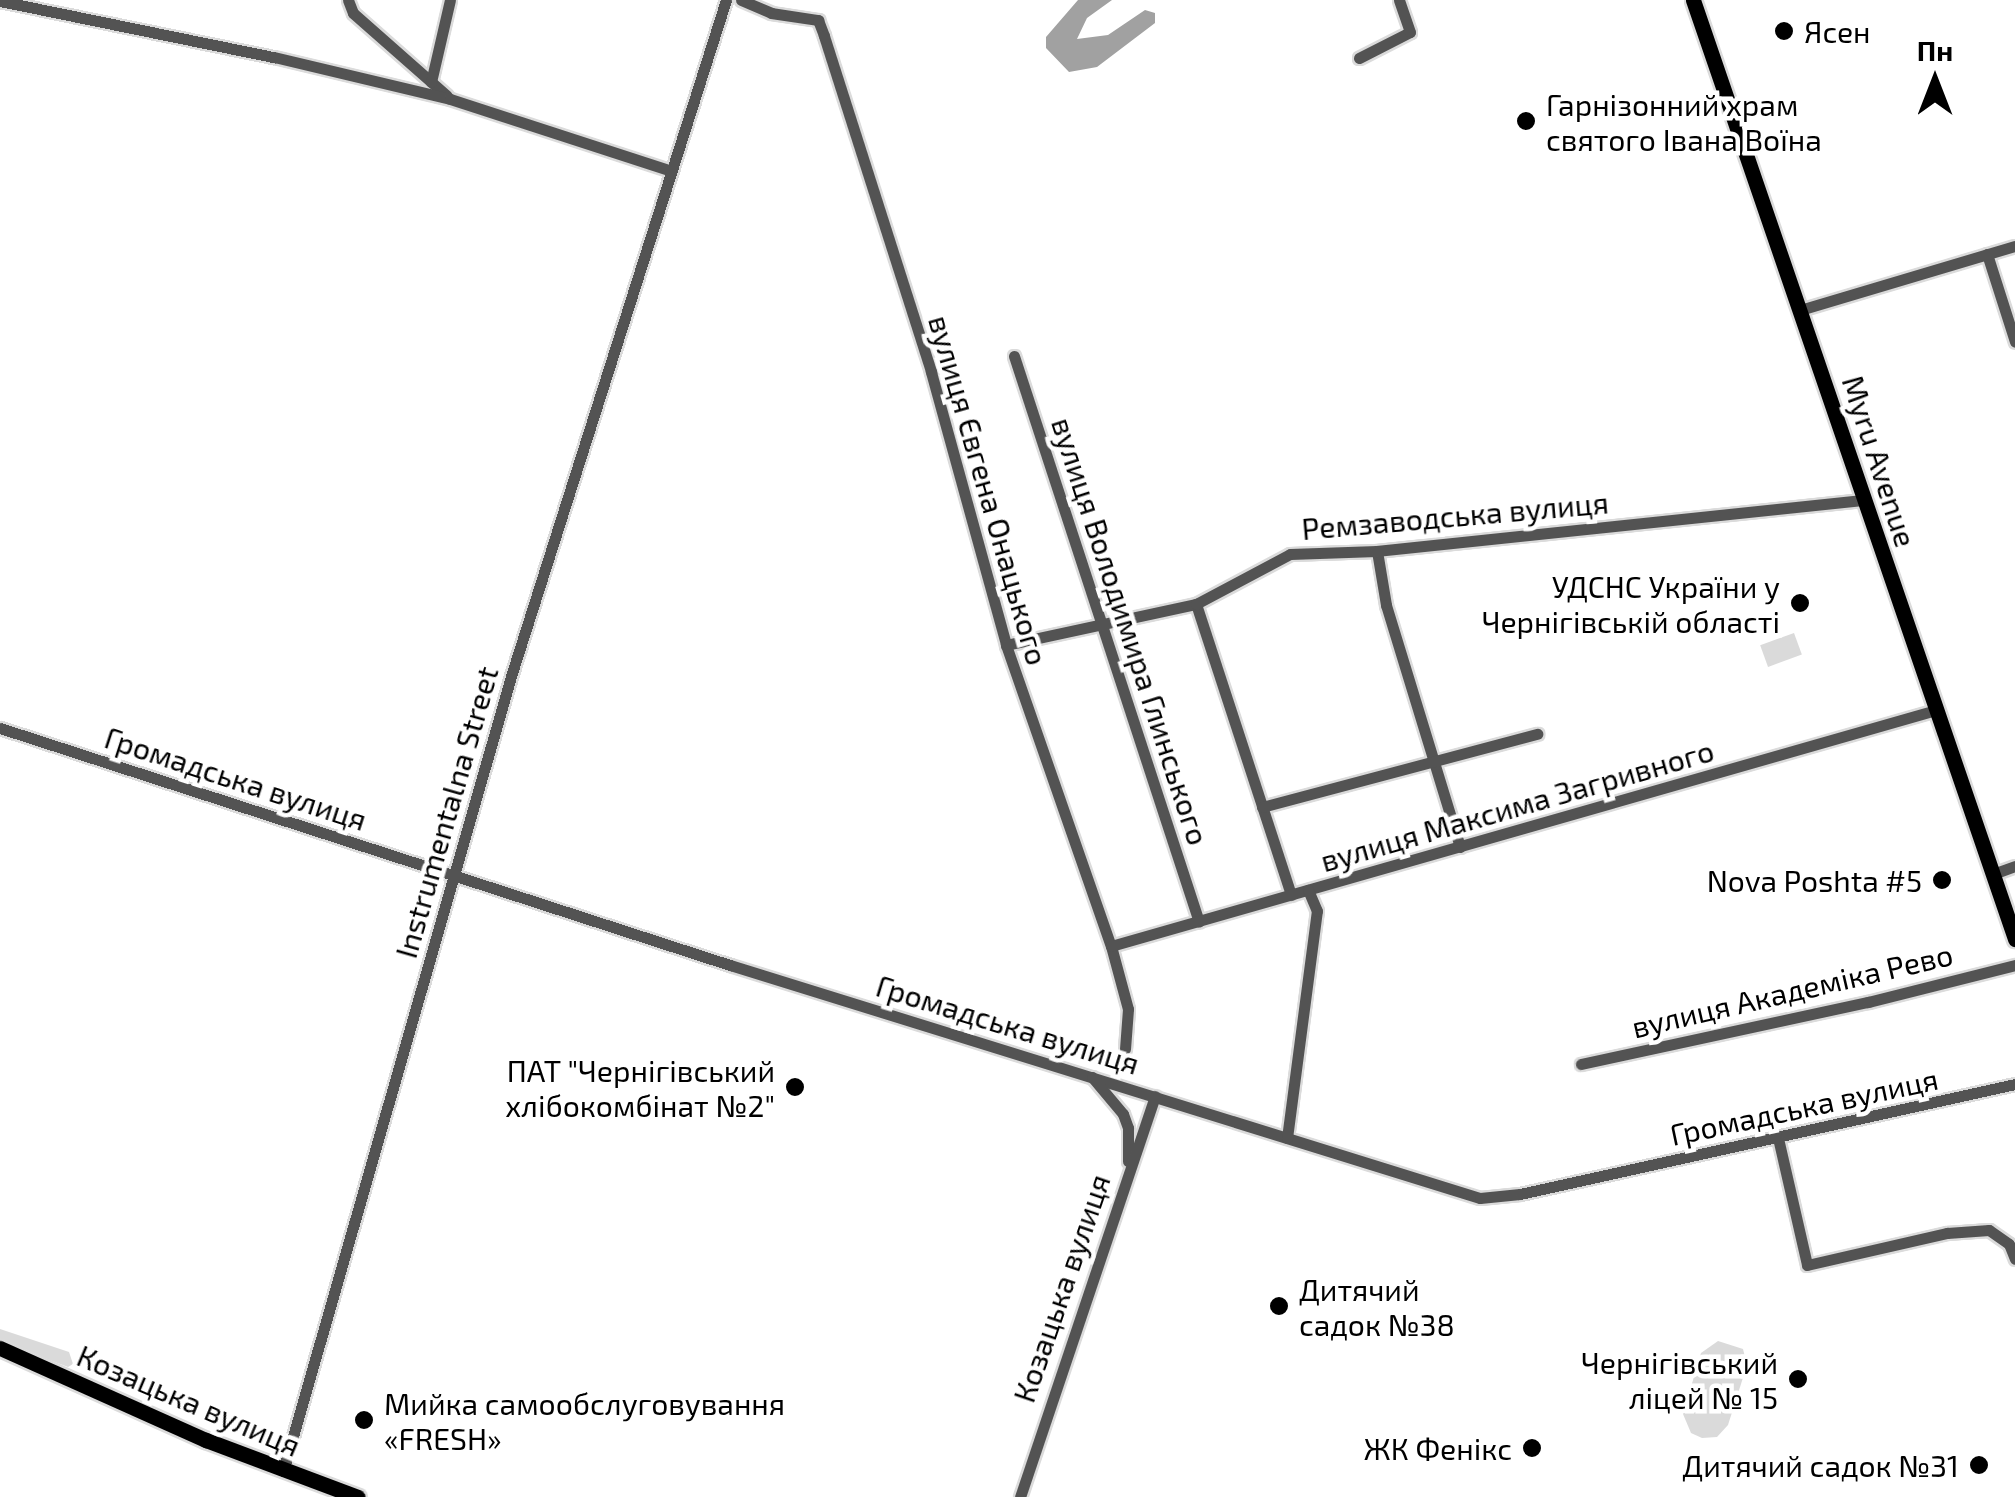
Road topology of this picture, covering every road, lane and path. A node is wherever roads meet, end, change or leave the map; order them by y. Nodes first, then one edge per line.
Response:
1 (348, 0) edge
2 (450, 0) edge
3 (726, 0) edge
4 (741, 0) edge
5 (1399, 0) edge
6 (1694, 0) edge
7 (0, 1) edge
8 (1358, 58) dead end
9 (431, 82) junction
10 (450, 100) junction
11 (670, 170) junction
12 (2015, 246) edge
13 (1987, 254) junction
14 (1800, 310) junction
15 (2015, 342) edge
16 (1014, 356) dead end
17 (1864, 500) junction
18 (1377, 552) junction
19 (1196, 604) junction
20 (1105, 626) junction
21 (1006, 645) junction
22 (1936, 710) junction
23 (0, 728) edge
24 (1538, 734) dead end
25 (1434, 761) junction
26 (1262, 807) junction
27 (1460, 847) junction
28 (2015, 866) edge
29 (454, 873) junction
30 (1994, 874) junction
31 (1308, 890) junction
32 (1290, 895) junction
33 (1200, 922) junction
34 (2015, 939) edge
35 (1111, 946) junction
36 (2015, 965) edge
37 (1125, 1049) dead end
38 (1580, 1064) dead end
39 (1090, 1074) junction
40 (2015, 1084) edge
41 (1155, 1096) junction
42 (1287, 1138) junction
43 (1778, 1138) junction
44 (1126, 1181) junction
45 (2015, 1258) edge
46 (0, 1348) edge
47 (284, 1471) junction
48 (358, 1497) edge
49 (1020, 1497) edge

1 - 9 street
2 - 9 street
3 - 11 street, Instrumentalna Street
4 - 21 street, вулиця Євгена Онацького
5 - 8 street
6 - 14 main road, Myru Avenue
7 - 10 street
9 - 10 street
10 - 11 street
11 - 29 street, Instrumentalna Street
12 - 13 street
13 - 14 street
13 - 15 street
14 - 17 main road, Myru Avenue
16 - 20 street, вулиця Володимира Глинського
17 - 18 street, Ремзаводська вулиця
17 - 22 main road, Myru Avenue
18 - 19 street, Ремзаводська вулиця
18 - 25 street
19 - 20 street, Ремзаводська вулиця
19 - 26 street
20 - 21 street, Ремзаводська вулиця
20 - 33 street, вулиця Володимира Глинського
21 - 35 street, вулиця Євгена Онацького
22 - 27 street, вулиця Максима Загривного
22 - 30 main road, Myru Avenue
23 - 29 street, Громадська вулиця
24 - 25 street
25 - 26 street
25 - 27 street
26 - 32 street
27 - 31 street, вулиця Максима Загривного
28 - 30 street
29 - 39 street, Громадська вулиця
29 - 47 street, Instrumentalna Street
30 - 34 main road, Myru Avenue
31 - 32 street, вулиця Максима Загривного
31 - 42 street
32 - 33 street, вулиця Максима Загривного
33 - 35 street, вулиця Максима Загривного
35 - 37 street, вулиця Євгена Онацького
36 - 38 street, вулиця Академіка Рево
39 - 41 street, Громадська вулиця
39 - 44 street
40 - 43 street, Громадська вулиця
41 - 42 street, Громадська вулиця
41 - 44 street, Козацька вулиця
42 - 43 street, Громадська вулиця
43 - 45 street
44 - 49 street, Козацька вулиця
46 - 47 main road, Козацька вулиця
47 - 48 main road, Козацька вулиця

